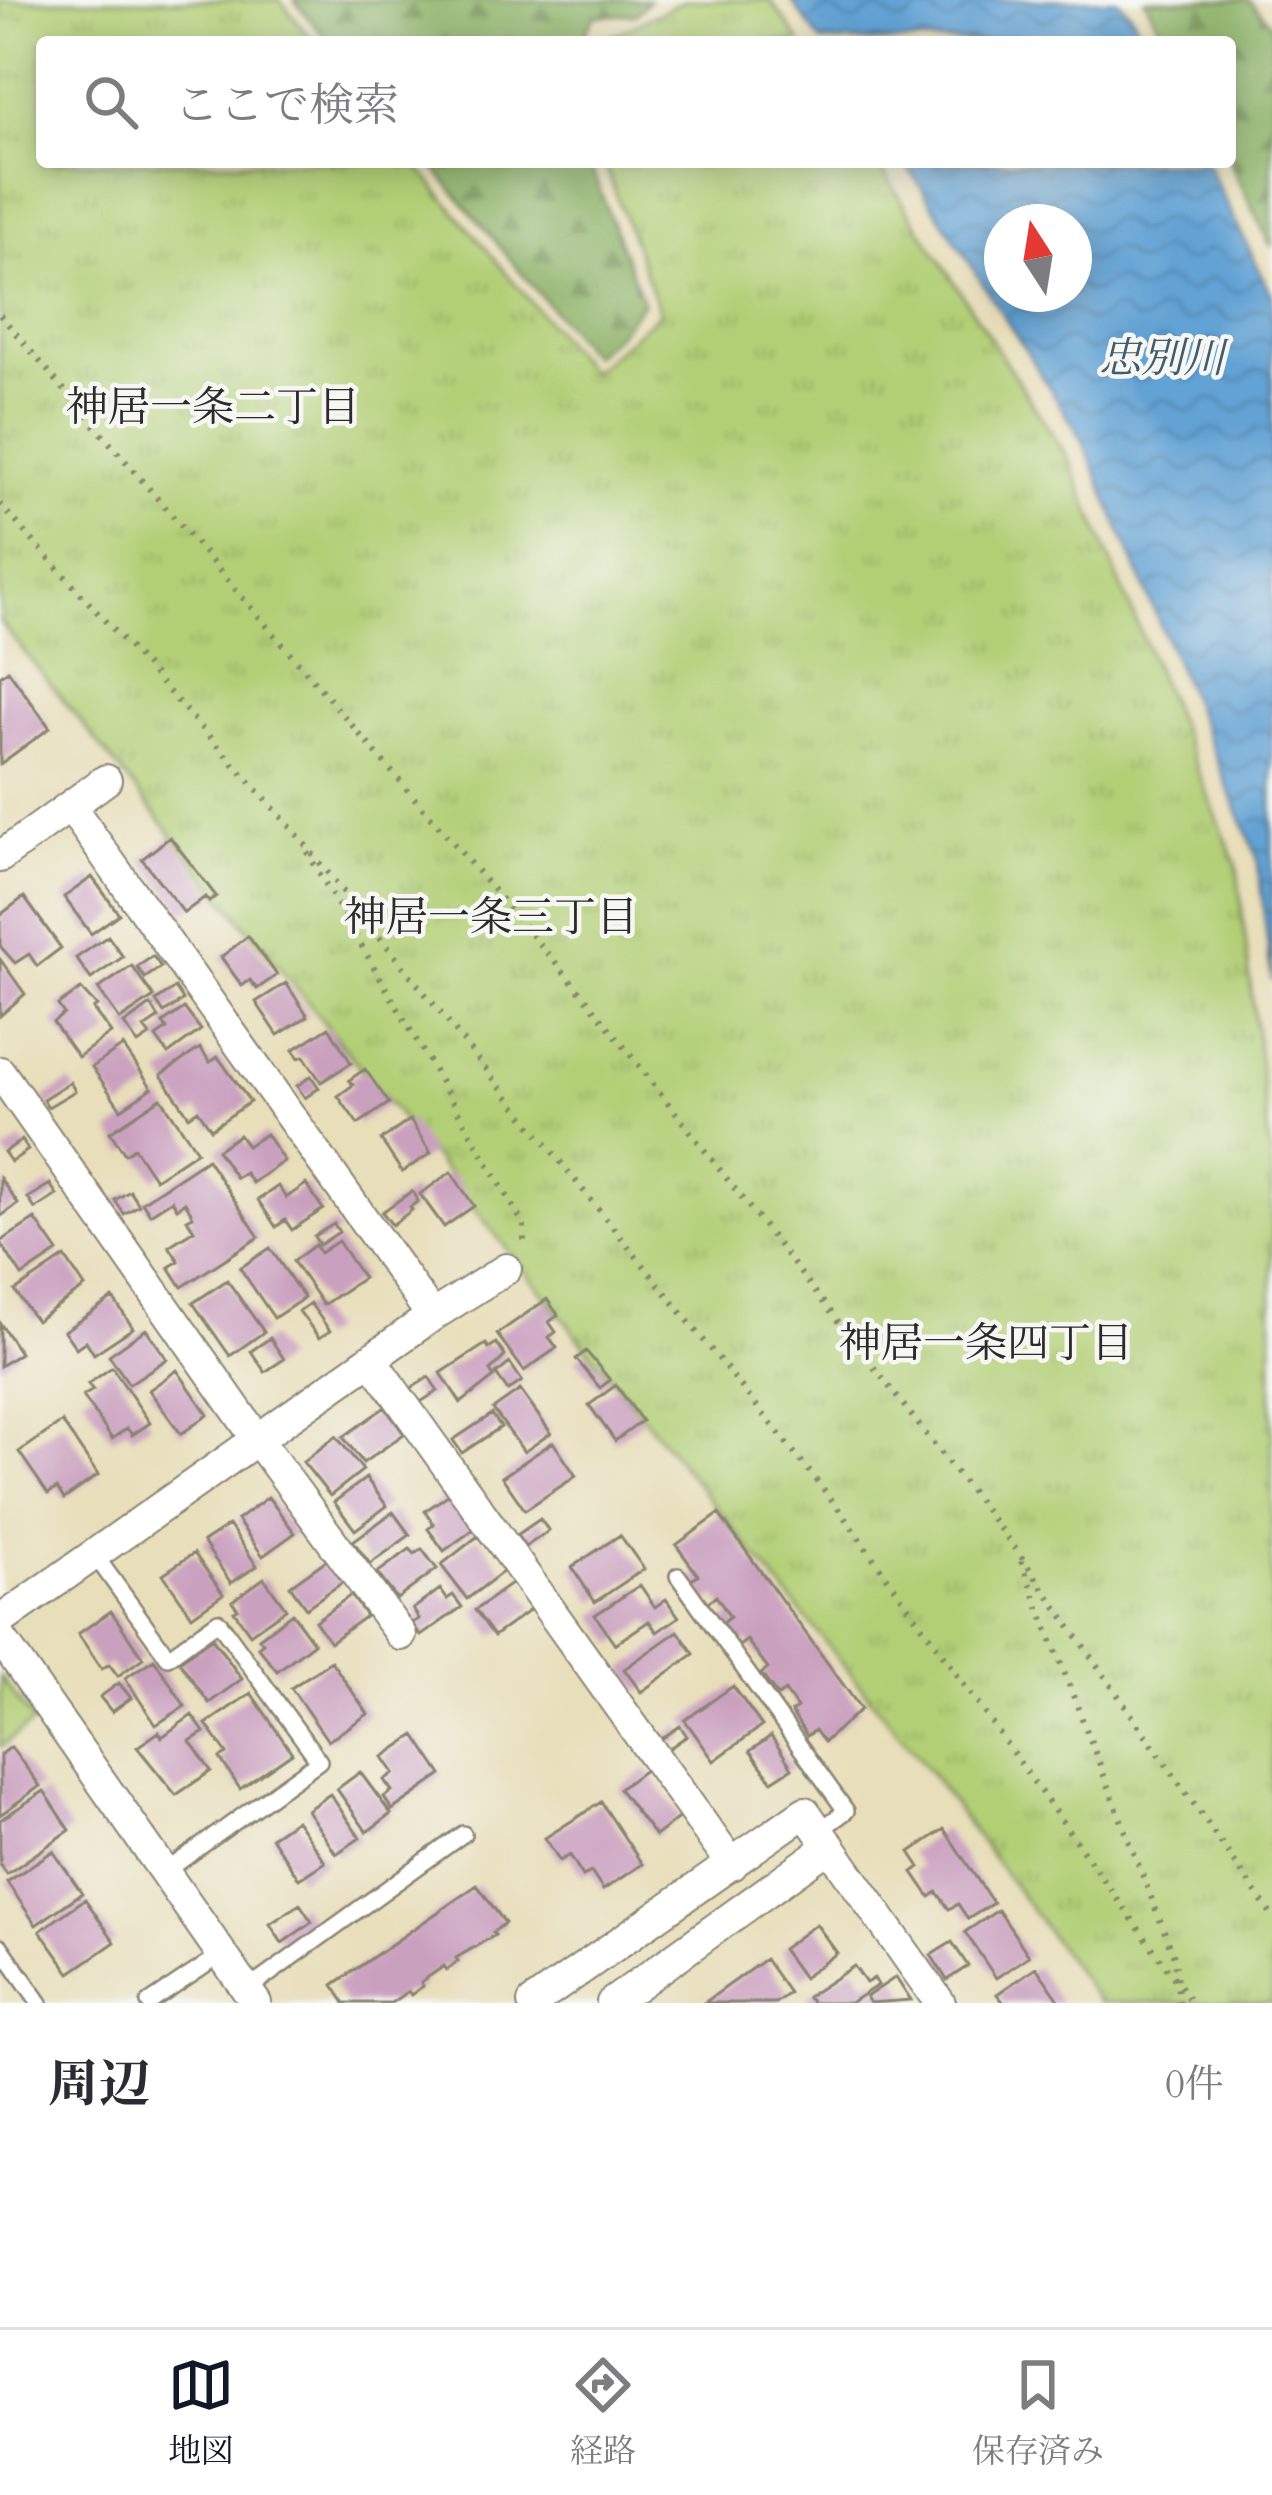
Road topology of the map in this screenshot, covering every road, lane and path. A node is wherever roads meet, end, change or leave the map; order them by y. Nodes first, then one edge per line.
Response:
1 (0, 315) edge
2 (0, 504) edge
3 (106, 780) dead end
4 (70, 806) junction
5 (296, 833) junction
6 (0, 857) edge
7 (0, 1072) edge
8 (506, 1268) joint
9 (432, 1316) junction
10 (371, 1359) junction
11 (257, 1438) junction
12 (1018, 1552) junction
13 (94, 1554) junction
14 (678, 1576) dead end
15 (0, 1621) edge
16 (401, 1635) dead end
17 (0, 1637) edge
18 (818, 1829) junction
19 (463, 1834) dead end
20 (732, 1865) junction
21 (165, 1872) junction
22 (1272, 1916) edge
23 (0, 1946) edge
24 (222, 1954) junction
25 (1176, 1980) junction
26 (252, 1997) edge
27 (620, 2001) edge
28 (40, 2003) edge
29 (149, 2003) edge
30 (532, 2003) edge
31 (940, 2003) edge
32 (1179, 2003) edge
33 (1192, 2003) edge

1 - 12 path
2 - 5 path
3 - 4 street
4 - 6 street
4 - 9 street
5 - 8 path
5 - 25 path
7 - 11 street
8 - 9 street
9 - 10 street
10 - 11 street
10 - 20 street
11 - 13 street
11 - 16 street
12 - 22 path
12 - 25 path
13 - 15 street
13 - 21 lane
14 - 18 lane
17 - 21 street
18 - 20 street
18 - 27 street
18 - 31 street
19 - 26 lane
20 - 30 street
21 - 24 street
23 - 28 lane
24 - 26 street
24 - 29 lane
25 - 32 path
25 - 33 path

